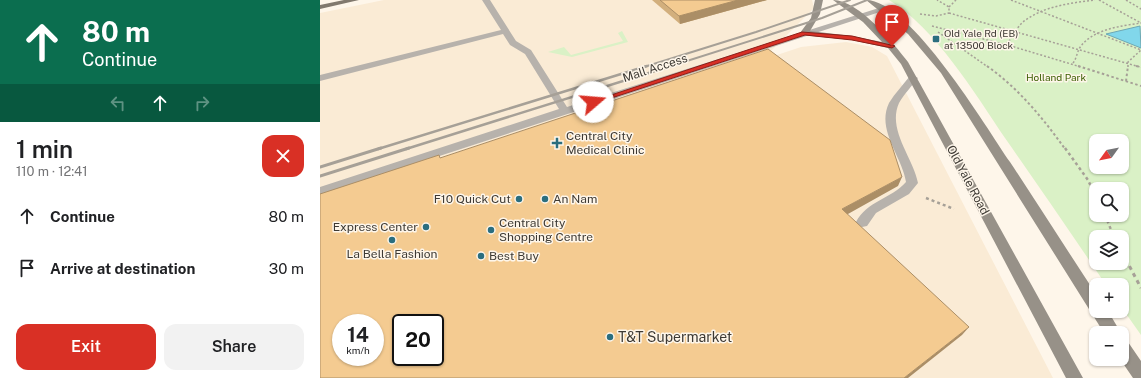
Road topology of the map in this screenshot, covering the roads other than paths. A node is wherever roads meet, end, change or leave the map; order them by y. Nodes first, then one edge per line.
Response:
1 (355, 0) edge
2 (486, 0) edge
3 (819, 0) edge
4 (838, 0) edge
5 (870, 0) edge
6 (320, 7) edge
7 (885, 9) junction
8 (861, 16) junction
9 (505, 31) junction
10 (804, 33) junction
11 (892, 46) junction
12 (320, 78) edge
13 (913, 78) junction
14 (565, 111) junction
15 (320, 191) edge
16 (862, 222) dead end
17 (1089, 296) edge
18 (1129, 358) edge
19 (1141, 376) edge
20 (1075, 378) edge

1 - 6 main road
2 - 9 lane
3 - 10 main road
4 - 8 main road, Old Yale Road
5 - 7 main road
7 - 8 lane, Mall Access
7 - 17 main road
8 - 10 lane, Mall Access
8 - 11 main road, Old Yale Road
9 - 12 lane
9 - 14 lane
10 - 11 main road
10 - 14 lane, Mall Access
11 - 13 main road, Old Yale Road
13 - 16 lane
13 - 20 main road, Old Yale Road
14 - 15 lane, Mall Access
18 - 19 main road

